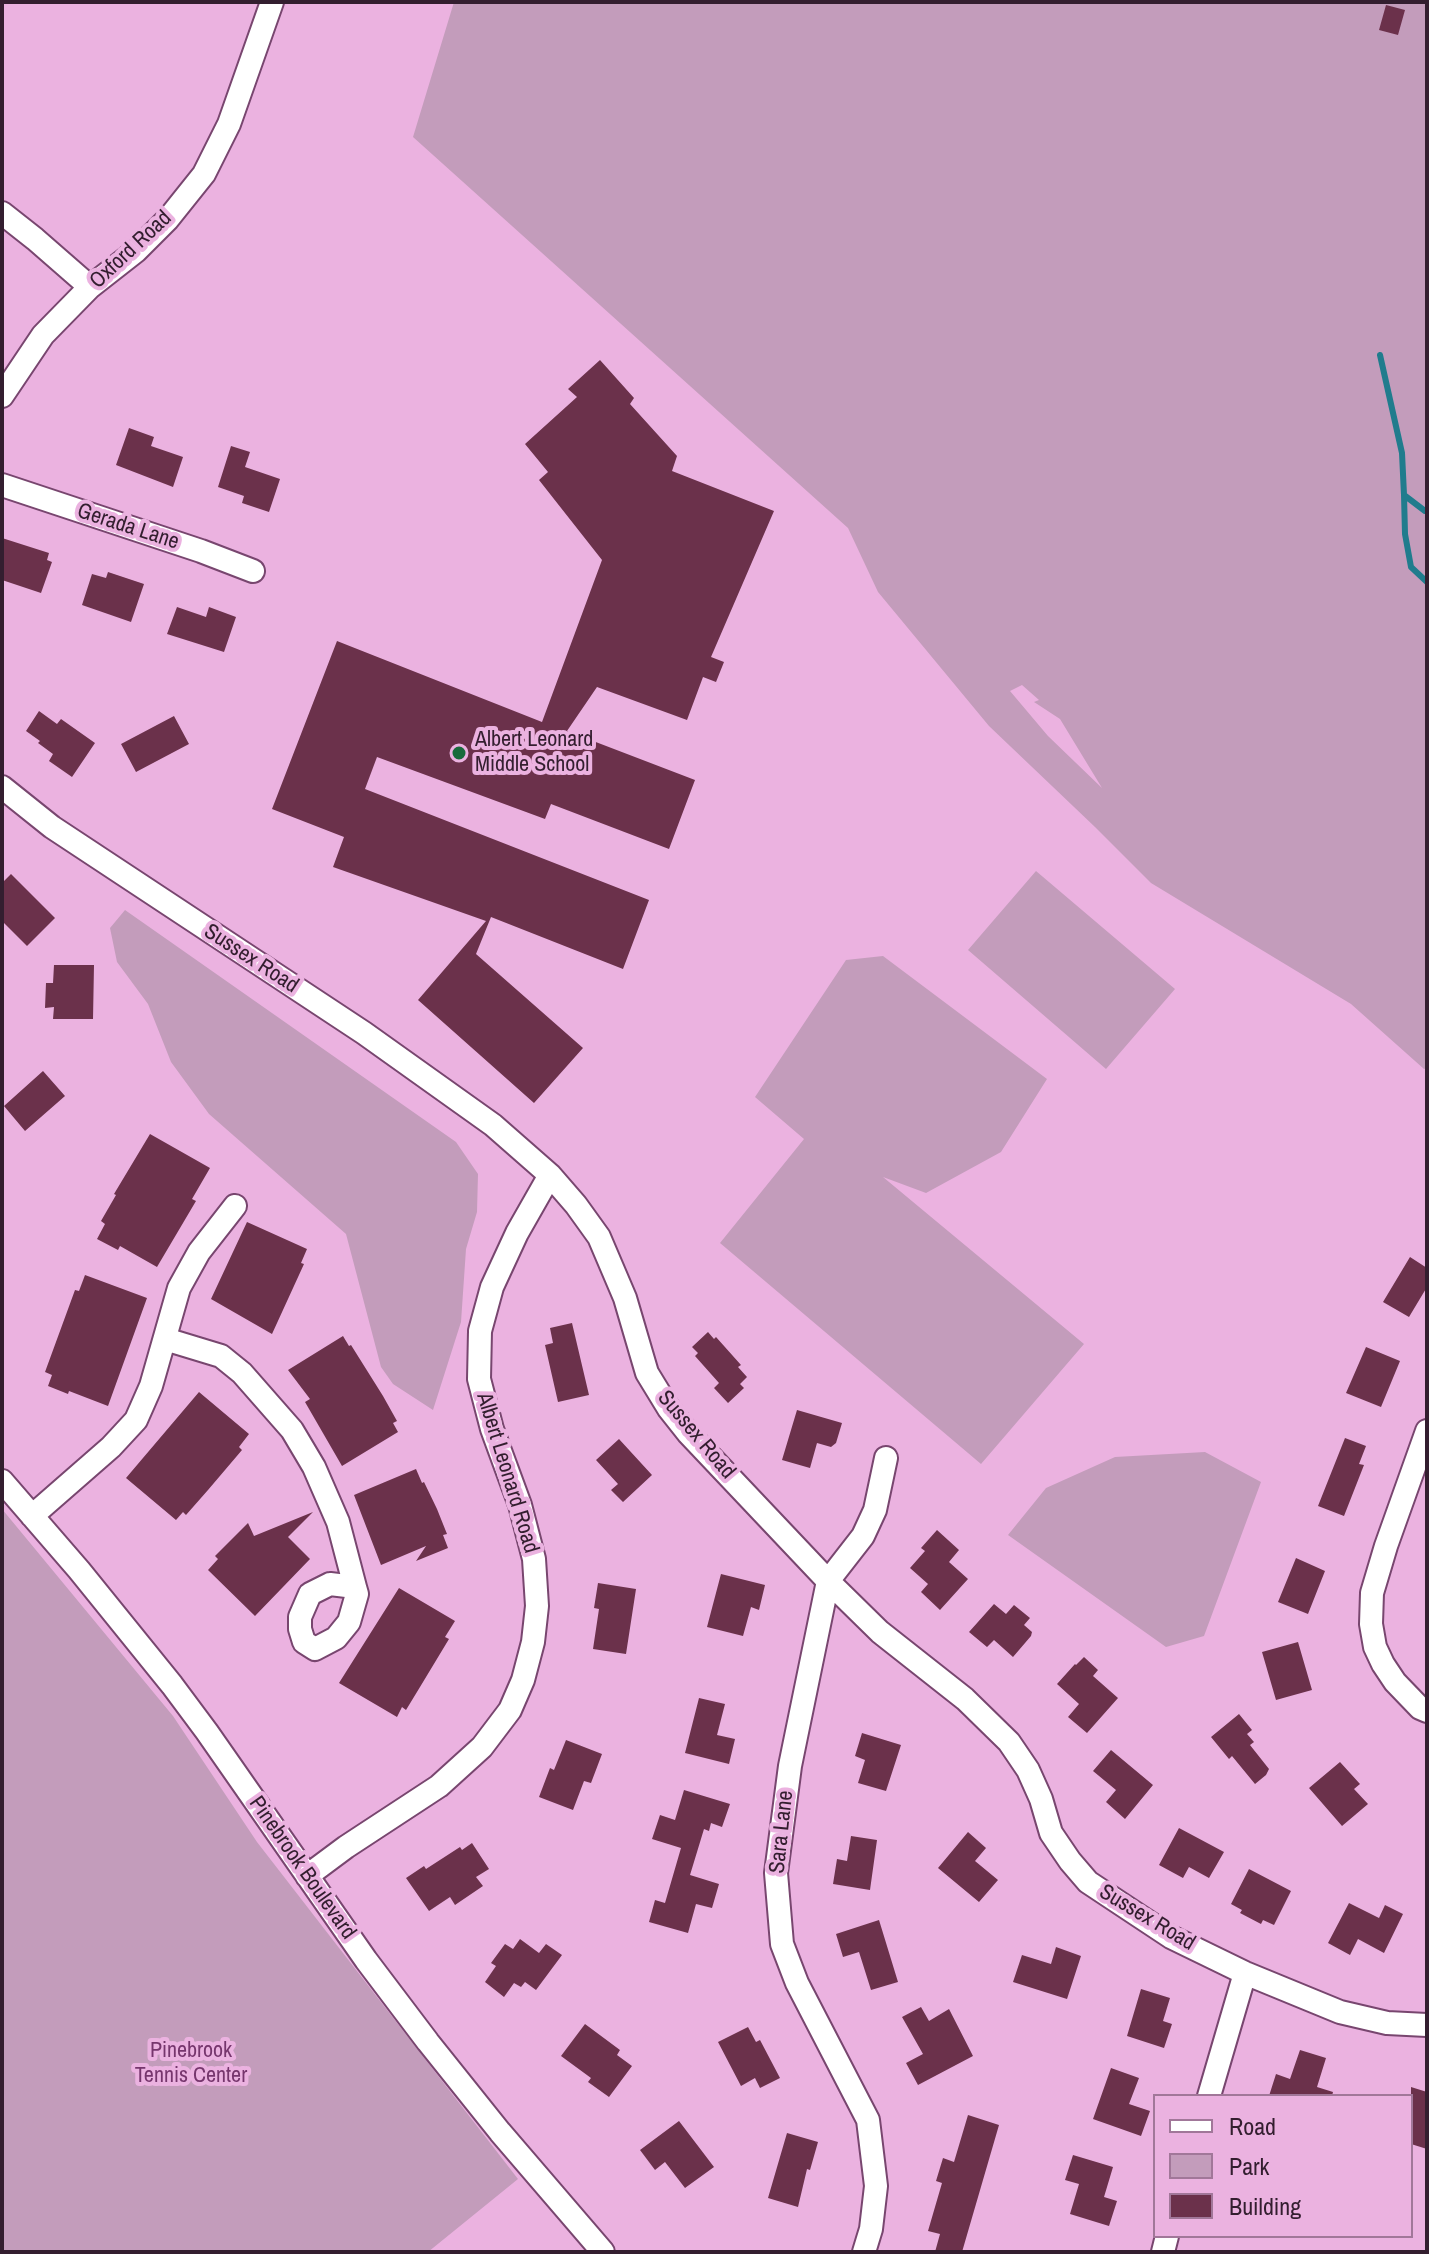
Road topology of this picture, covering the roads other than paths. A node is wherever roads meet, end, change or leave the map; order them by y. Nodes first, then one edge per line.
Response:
1 (272, 2) edge
2 (2, 213) edge
3 (90, 287) junction
4 (2, 396) edge
5 (2, 485) edge
6 (253, 571) dead end
7 (2, 787) edge
8 (550, 1175) junction
9 (235, 1206) dead end
10 (165, 1339) junction
11 (1426, 1436) edge
12 (886, 1458) dead end
13 (2, 1481) edge
14 (32, 1516) junction
15 (828, 1581) junction
16 (355, 1587) dead end
17 (1427, 1711) edge
18 (307, 1876) junction
19 (1245, 1973) junction
20 (1427, 2025) edge
21 (1210, 2094) edge
22 (603, 2252) edge
23 (864, 2252) edge

1 - 3 street, Oxford Road
2 - 3 street
3 - 4 street, Oxford Road
5 - 6 street, Gerada Lane
7 - 8 street, Sussex Road
8 - 15 street, Sussex Road
8 - 18 street, Albert Leonard Road
9 - 10 street
10 - 14 street
10 - 16 street
11 - 17 street
12 - 15 street, Sara Lane
13 - 14 street, Pinebrook Boulevard
14 - 18 street, Pinebrook Boulevard
15 - 19 street, Sussex Road
15 - 23 street, Sara Lane
18 - 22 street, Pinebrook Boulevard
19 - 20 street, Sussex Road
19 - 21 street

